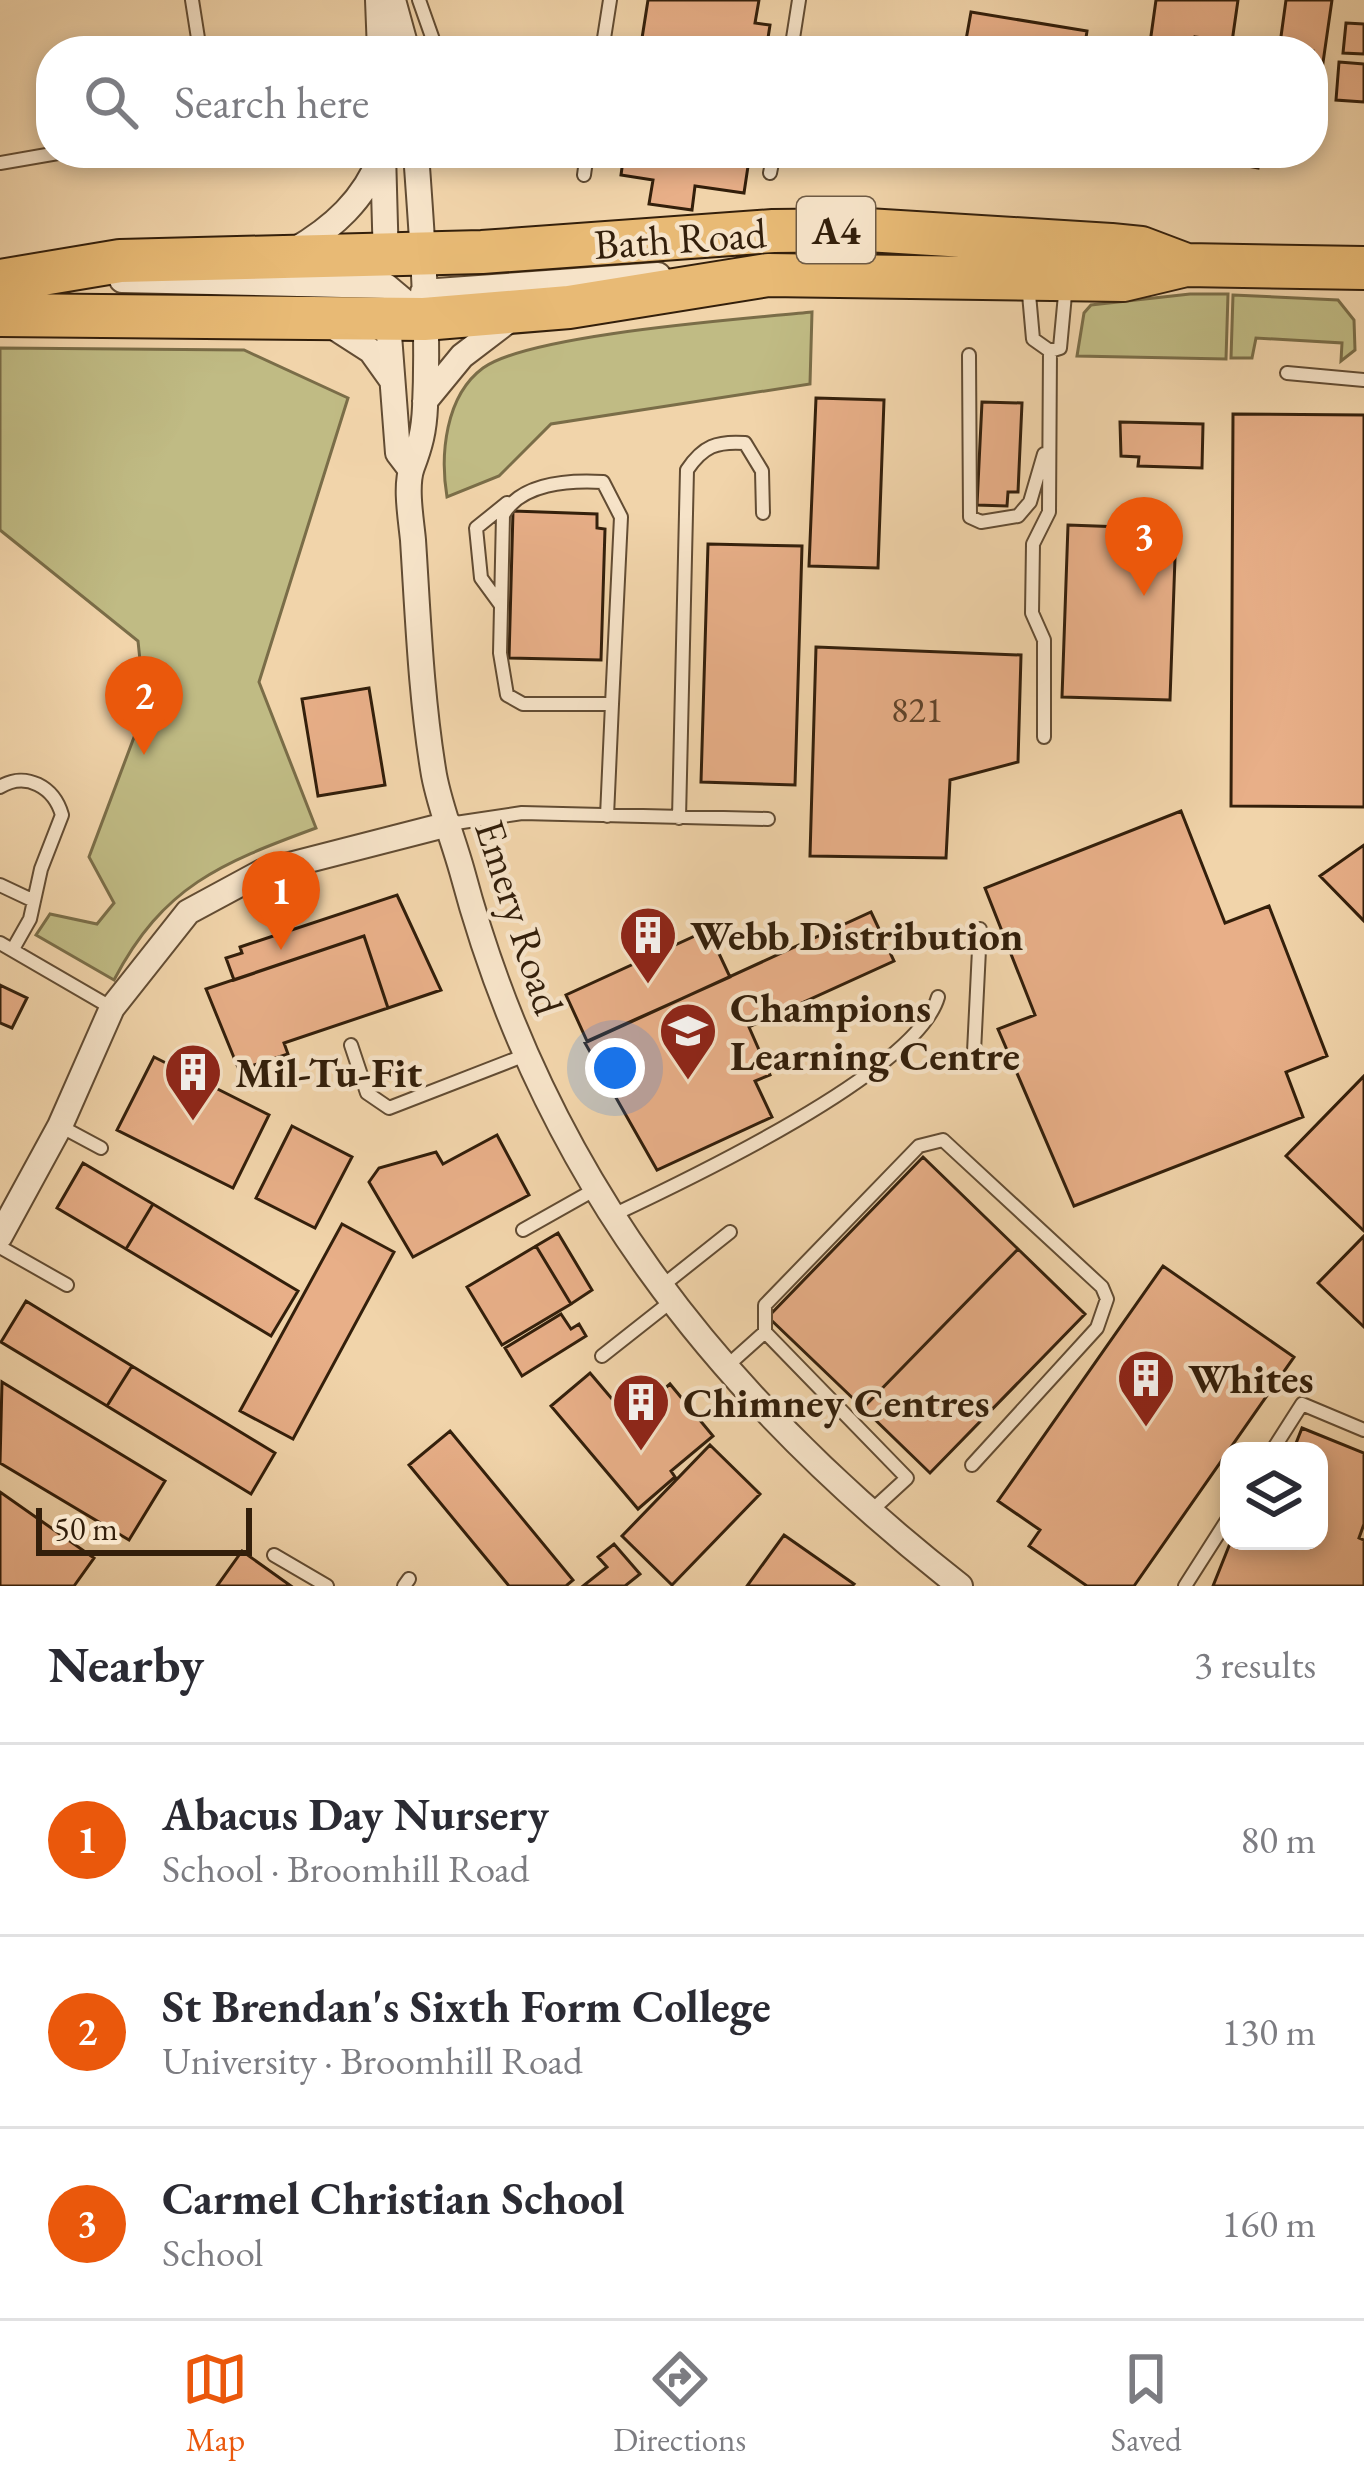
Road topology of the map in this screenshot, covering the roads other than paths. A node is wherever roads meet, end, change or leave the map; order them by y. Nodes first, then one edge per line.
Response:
1 (192, 0) edge
2 (378, 0) edge
3 (393, 0) edge
4 (418, 0) edge
5 (610, 0) edge
6 (800, 0) edge
7 (198, 36) edge
8 (379, 36) edge
9 (403, 36) edge
10 (431, 36) edge
11 (604, 36) edge
12 (794, 36) edge
13 (36, 157) edge
14 (0, 163) edge
15 (376, 168) edge
16 (385, 168) edge
17 (419, 168) edge
18 (585, 168) edge
19 (771, 168) edge
20 (770, 173) dead end
21 (584, 175) dead end
22 (285, 255) junction
23 (1048, 266) junction
24 (1364, 268) edge
25 (768, 275) junction
26 (0, 282) edge
27 (405, 287) junction
28 (519, 313) junction
29 (0, 315) edge
30 (324, 322) junction
31 (1050, 351) junction
32 (969, 355) dead end
33 (1287, 373) dead end
34 (1364, 380) edge
35 (392, 382) junction
36 (425, 401) junction
37 (1049, 436) junction
38 (410, 470) junction
39 (512, 500) junction
40 (763, 513) dead end
41 (500, 605) junction
42 (613, 704) junction
43 (1044, 737) dead end
44 (0, 788) edge
45 (607, 816) junction
46 (679, 818) junction
47 (768, 819) dead end
48 (449, 824) junction
49 (0, 885) edge
50 (34, 901) junction
51 (980, 929) dead end
52 (7, 946) edge
53 (938, 997) dead end
54 (112, 1008) junction
55 (351, 1045) dead end
56 (974, 1052) dead end
57 (523, 1056) junction
58 (60, 1126) junction
59 (101, 1148) dead end
60 (594, 1190) junction
61 (612, 1215) junction
62 (523, 1230) dead end
63 (730, 1232) dead end
64 (0, 1236) edge
65 (0, 1247) edge
66 (67, 1285) dead end
67 (668, 1293) junction
68 (765, 1332) junction
69 (602, 1356) dead end
70 (726, 1367) junction
71 (1364, 1430) edge
72 (1277, 1442) edge
73 (973, 1465) dead end
74 (868, 1514) junction
75 (1220, 1531) edge
76 (274, 1555) dead end
77 (327, 1586) edge
78 (960, 1586) edge
79 (1185, 1586) edge

1 - 7 lane
2 - 8 street
3 - 9 street
4 - 10 lane
5 - 11 lane
6 - 12 lane
13 - 14 lane
15 - 22 street
16 - 27 street
17 - 27 street
18 - 21 lane
19 - 20 lane
22 - 26 highway, Bath Road / A4
22 - 27 highway, Bath Road / A4
23 - 24 highway, Bath Road / A4
23 - 25 highway, Bath Road / A4
23 - 27 highway, Bath Road / A4
23 - 31 lane
23 - 31 lane
25 - 27 street, Bath Road
25 - 28 highway, Bath Road / A4
26 - 27 street, Bath Road
27 - 28 highway, Bath Road / A4
27 - 30 highway, Bath Road / A4
27 - 35 street, Emery Road
27 - 36 street, Emery Road
28 - 36 street
29 - 30 highway, Bath Road / A4
30 - 35 street
31 - 37 lane
32 - 37 lane
33 - 34 lane
35 - 38 street, Emery Road
36 - 38 street, Emery Road
37 - 43 lane
38 - 48 street, Emery Road
39 - 41 lane
39 - 41 lane
39 - 42 lane
40 - 46 lane
41 - 42 lane
42 - 45 lane
44 - 50 lane
45 - 46 lane
45 - 48 lane
46 - 47 lane
48 - 54 street
48 - 57 street, Emery Road
49 - 50 lane
50 - 52 lane
51 - 56 lane
52 - 54 lane
53 - 61 lane
54 - 58 street
55 - 57 lane
57 - 60 street, Emery Road
58 - 59 lane
58 - 64 street
60 - 61 street, Emery Road
60 - 62 lane
61 - 67 street, Emery Road
63 - 67 lane
65 - 66 lane
67 - 69 lane
67 - 70 street, Emery Road
68 - 70 lane
68 - 73 lane
68 - 74 lane
70 - 74 street, Emery Road
71 - 72 lane
74 - 78 street, Emery Road
75 - 79 lane
76 - 77 lane

